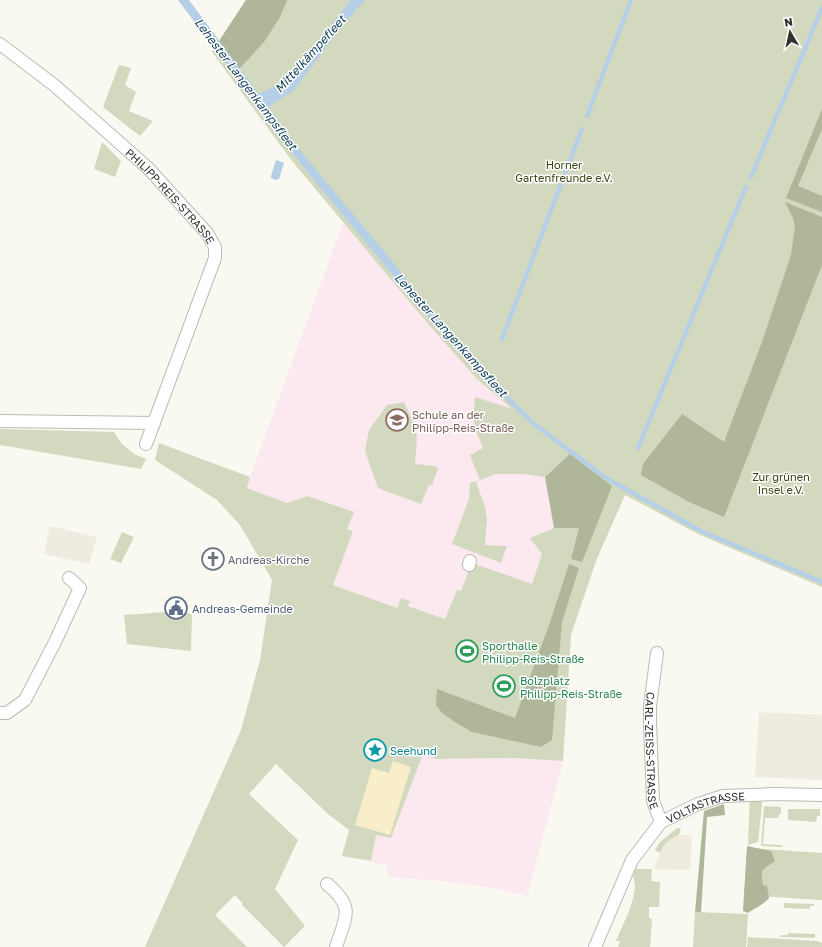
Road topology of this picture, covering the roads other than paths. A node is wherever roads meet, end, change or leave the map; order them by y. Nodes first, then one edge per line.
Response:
1 (0, 44) edge
2 (0, 421) edge
3 (154, 423) junction
4 (146, 444) dead end
5 (69, 578) dead end
6 (657, 653) dead end
7 (0, 713) edge
8 (822, 795) edge
9 (661, 822) junction
10 (326, 884) dead end
11 (336, 947) edge
12 (595, 947) edge

1 - 3 street, PHILIPP-REIS-STRASSE
2 - 3 street
3 - 4 street, PHILIPP-REIS-STRASSE
5 - 7 street
6 - 9 street, CARL-ZEISS-STRASSE
8 - 9 street, VOLTASTRASSE
9 - 12 street, VOLTASTRASSE
10 - 11 street

